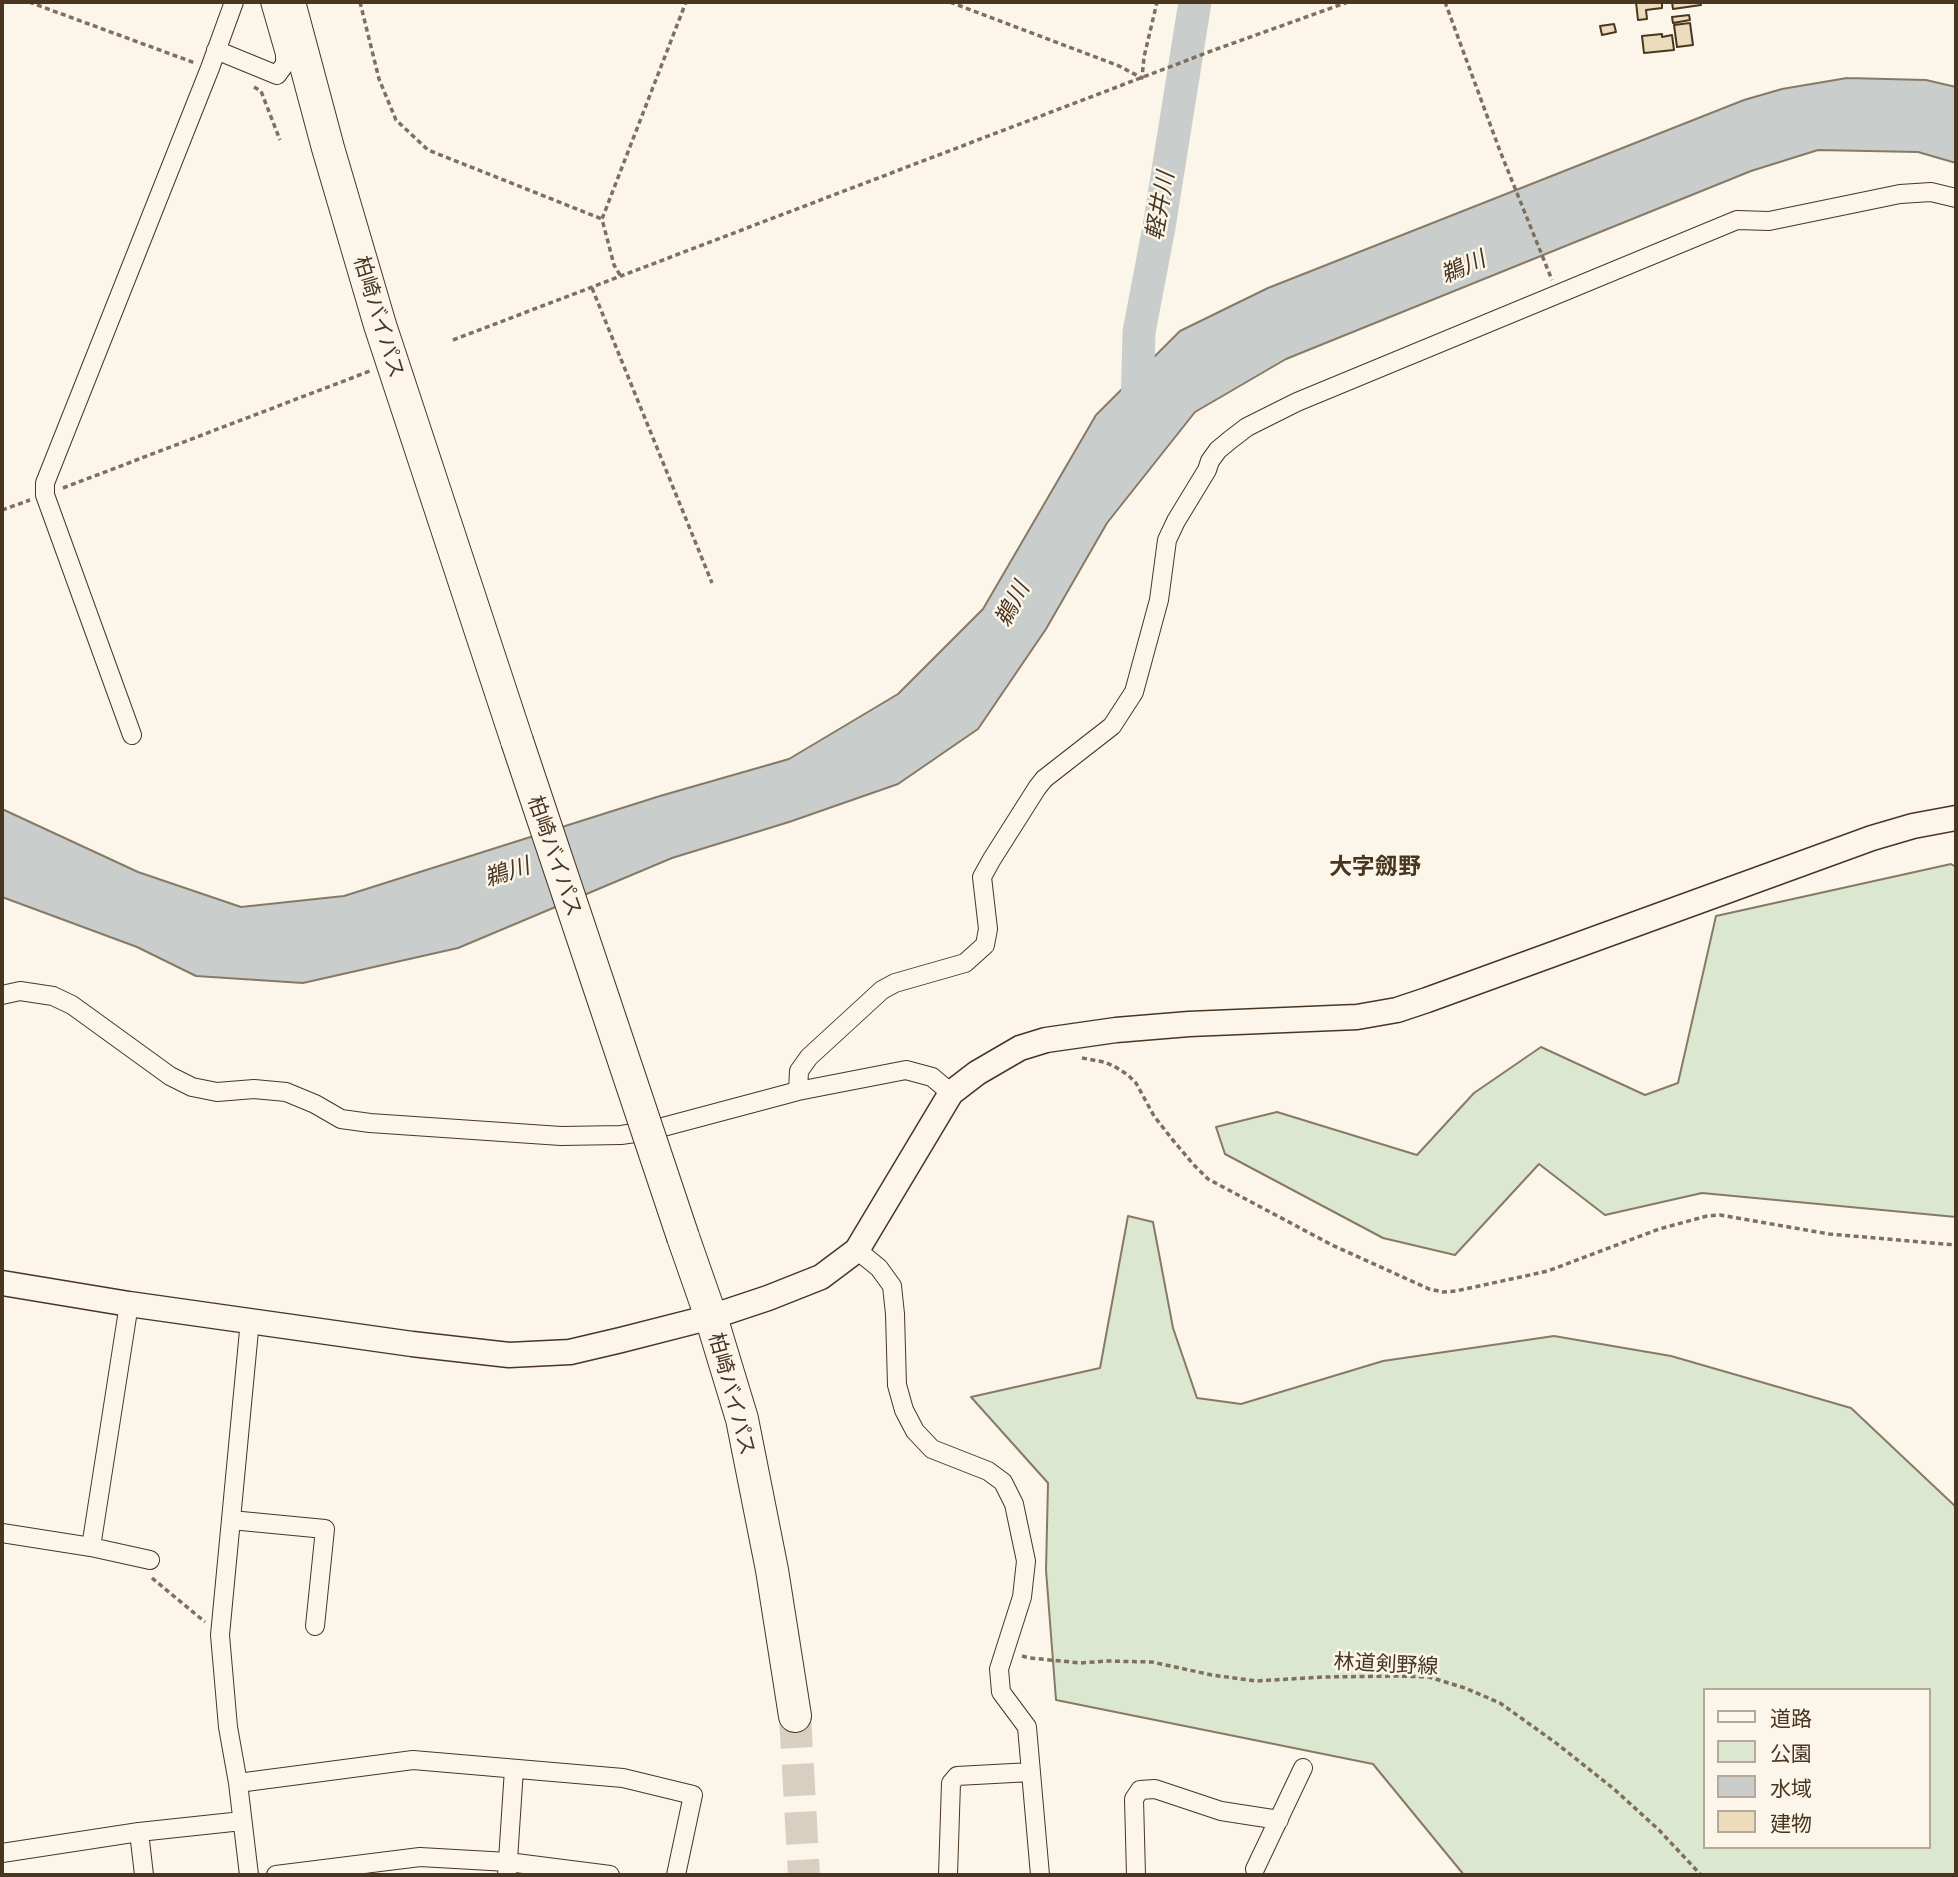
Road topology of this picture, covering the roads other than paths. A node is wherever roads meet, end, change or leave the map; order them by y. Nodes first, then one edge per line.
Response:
1 (234, 2) edge
2 (270, 2) edge
3 (289, 2) edge
4 (216, 50) junction
5 (1956, 198) edge
6 (132, 735) dead end
7 (1956, 818) edge
8 (2, 995) edge
9 (798, 1091) junction
10 (951, 1093) junction
11 (857, 1250) junction
12 (2, 1283) edge
13 (129, 1304) junction
14 (711, 1317) junction
15 (250, 1320) junction
16 (231, 1520) junction
17 (2, 1533) edge
18 (91, 1547) junction
19 (150, 1560) dead end
20 (315, 1626) dead end
21 (795, 1716) tunnel mouth
22 (1303, 1768) dead end
23 (514, 1769) junction
24 (1031, 1772) junction
25 (238, 1783) junction
26 (1279, 1820) junction
27 (242, 1821) junction
28 (139, 1832) junction
29 (2, 1853) edge
30 (508, 1868) edge
31 (1255, 1869) dead end
32 (144, 1875) edge
33 (249, 1875) edge
34 (276, 1875) edge
35 (610, 1875) edge
36 (676, 1875) edge
37 (948, 1875) edge
38 (1040, 1875) edge
39 (1136, 1875) edge

1 - 4 street
2 - 4 street
3 - 14 highway, 柏崎バイパス, bridge
4 - 6 street
5 - 9 street
7 - 10 street
8 - 9 street
9 - 10 street
10 - 11 street
11 - 14 street
11 - 24 street
12 - 13 street
13 - 15 street
13 - 18 street
14 - 15 street
14 - 21 highway, 柏崎バイパス
15 - 16 street
16 - 20 street
16 - 25 street
17 - 18 street
18 - 19 street
22 - 26 street
23 - 25 street
23 - 30 street
23 - 36 street
24 - 37 street
24 - 38 street
25 - 27 street
26 - 31 street
26 - 39 street
27 - 28 street
27 - 33 street
28 - 29 street
28 - 32 street
30 - 34 street
30 - 35 street

